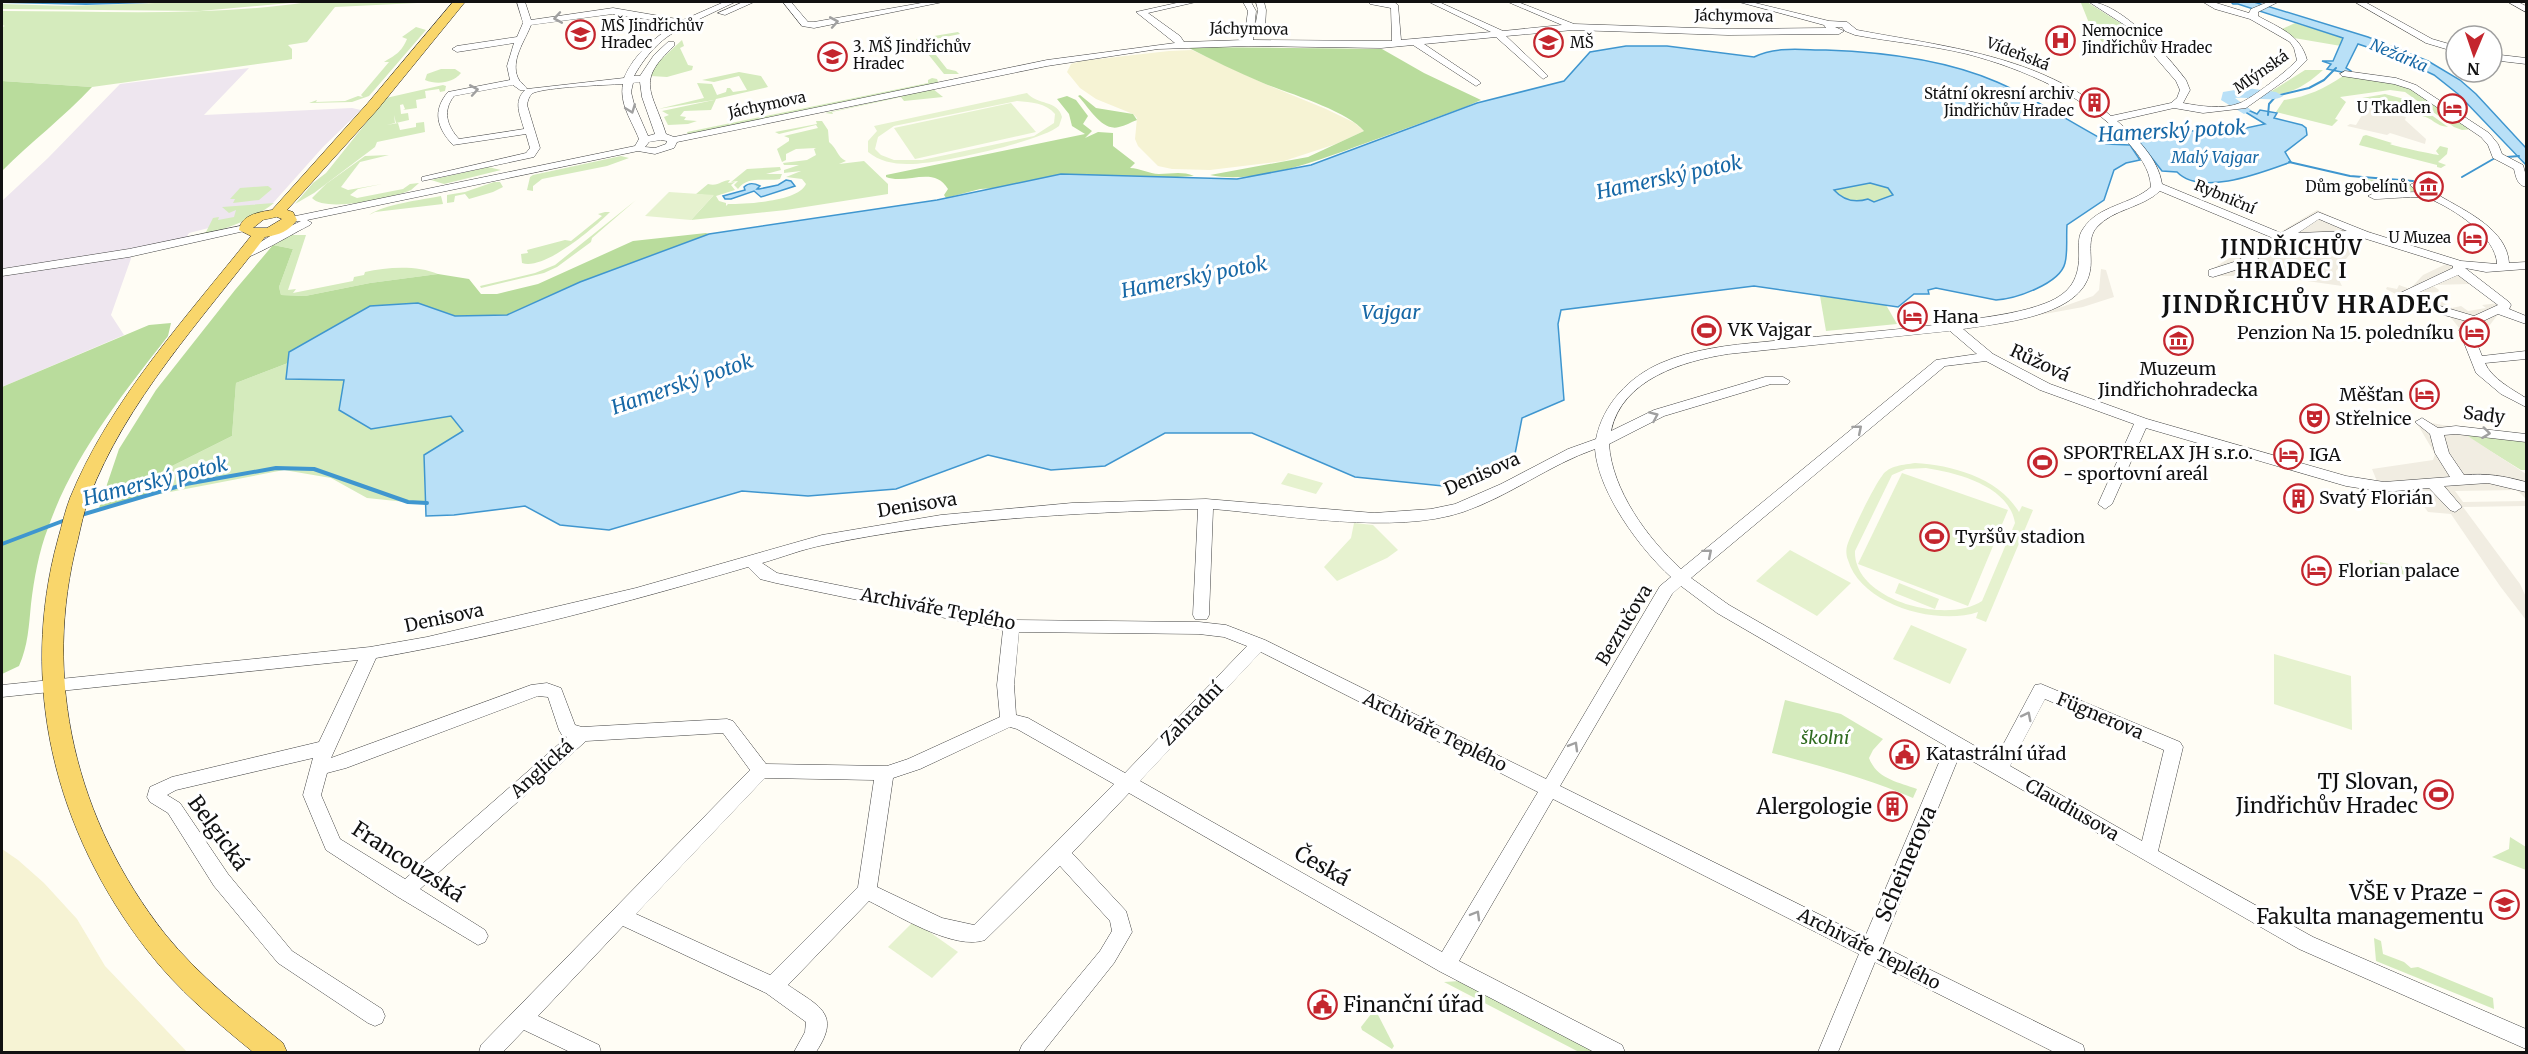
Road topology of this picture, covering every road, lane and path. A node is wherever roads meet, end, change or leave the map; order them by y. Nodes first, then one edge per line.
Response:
1 (459, 2) edge
2 (521, 2) edge
3 (731, 2) edge
4 (750, 2) edge
5 (787, 2) edge
6 (939, 2) edge
7 (1192, 2) edge
8 (1247, 2) edge
9 (1263, 2) edge
10 (1373, 2) edge
11 (1393, 2) edge
12 (1433, 2) edge
13 (1512, 2) edge
14 (1743, 2) edge
15 (2093, 2) edge
16 (2207, 2) edge
17 (2359, 2) edge
18 (2512, 2) edge
19 (2272, 3) edge
20 (2526, 9) edge
21 (2253, 14) junction
22 (527, 23) junction
23 (684, 23) junction
24 (698, 26) junction
25 (1573, 27) junction
26 (1831, 27) junction
27 (1498, 32) junction
28 (520, 39) junction
29 (1415, 42) junction
30 (1254, 43) junction
31 (1181, 44) junction
32 (1397, 44) junction
33 (2444, 45) edge
34 (457, 49) dead end
35 (2504, 58) edge
36 (2526, 61) edge
37 (2345, 74) dead end
38 (1543, 76) dead end
39 (643, 79) junction
40 (627, 81) junction
41 (515, 82) junction
42 (1476, 83) dead end
43 (530, 91) junction
44 (2174, 105) junction
45 (2110, 119) junction
46 (528, 131) junction
47 (660, 136) junction
48 (673, 141) junction
49 (642, 144) junction
50 (506, 161) junction
51 (509, 174) junction
52 (426, 179) dead end
53 (2526, 184) edge
54 (2415, 185) dead end
55 (2158, 186) junction
56 (2427, 195) junction
57 (2374, 196) dead end
58 (344, 210) junction
59 (284, 217) junction
60 (245, 228) junction
61 (261, 233) junction
62 (2364, 234) junction
63 (2280, 237) junction
64 (243, 257) junction
65 (2241, 264) junction
66 (2526, 265) edge
67 (2459, 267) junction
68 (2503, 267) junction
69 (2258, 271) dead end
70 (2, 273) edge
71 (2212, 273) dead end
72 (2499, 310) junction
73 (2475, 320) junction
74 (2526, 320) edge
75 (1953, 327) junction
76 (2526, 355) edge
77 (1988, 357) junction
78 (2478, 360) junction
79 (1783, 381) dead end
80 (2526, 403) edge
81 (2142, 422) junction
82 (2422, 422) dead end
83 (2436, 432) junction
84 (2526, 438) edge
85 (1602, 442) junction
86 (2526, 474) edge
87 (2459, 479) junction
88 (2503, 480) junction
89 (2432, 482) junction
90 (2526, 487) edge
91 (1206, 504) junction
92 (2105, 504) dead end
93 (2455, 507) dead end
94 (777, 554) junction
95 (752, 562) junction
96 (1679, 578) junction
97 (790, 579) junction
98 (1201, 615) dead end
99 (1012, 626) junction
100 (1259, 644) junction
101 (370, 653) junction
102 (46, 687) junction
103 (2, 692) edge
104 (1009, 720) junction
105 (582, 734) junction
106 (1956, 742) junction
107 (325, 747) junction
108 (318, 768) junction
109 (2000, 768) junction
110 (761, 771) junction
111 (886, 773) junction
112 (1126, 783) junction
113 (1549, 788) junction
114 (1060, 854) junction
115 (2148, 854) junction
116 (405, 891) junction
117 (867, 891) junction
118 (621, 916) junction
119 (478, 936) dead end
120 (1870, 950) junction
121 (1446, 965) junction
122 (772, 986) junction
123 (375, 1016) dead end
124 (522, 1019) junction
125 (2526, 1039) edge
126 (273, 1053) edge
127 (489, 1053) edge
128 (591, 1053) edge
129 (804, 1053) edge
130 (1030, 1053) edge
131 (1614, 1053) edge
132 (1828, 1053) edge
133 (2075, 1053) edge

1 - 59 main road
2 - 22 street
3 - 23 street
4 - 24 street
5 -> 6 street
7 - 31 street
8 - 30 street
9 - 30 street
10 - 11 street
11 - 32 street
12 - 27 street
13 - 25 street
14 - 26 street, Vídeňská
15 - 44 street
16 - 21 street
17 - 33 street
18 - 20 street
19 - 21 street
21 - 44 street, Mlýnská
23 -> 22 street
22 - 28 street
23 - 24 street
23 - 40 street
24 - 39 street
25 - 26 street, Jáchymova
25 - 27 street, Jáchymova
26 - 45 street, Vídeňská
27 - 29 street, Jáchymova
27 - 38 street
28 - 34 street
28 - 41 street
29 - 32 street, Jáchymova
29 - 42 street
30 - 31 street, Jáchymova
30 - 32 street, Jáchymova
31 - 48 street, Jáchymova
35 - 36 street
37 - 53 street
39 - 40 street
39 - 47 street
40 - 43 street
40 -> 49 street
41 - 43 street
46 -> 41 street
43 - 46 street
44 - 45 street
45 - 55 street, Vídeňská
46 - 50 street
47 - 48 street
47 - 49 street, Jáchymova
48 - 49 street, Jáchymova
49 - 51 street, Jáchymova
50 - 51 street
50 - 52 street
51 - 58 street, Jáchymova
54 - 56 street
55 - 63 street, Rybniční
55 - 75 street
56 - 57 street
56 - 68 street
58 - 59 street, Jáchymova
58 - 64 street
59 - 60 main road
59 - 61 main road
60 - 61 main road
60 - 70 street
61 - 64 main road
62 - 63 street
62 - 63 street
62 - 67 street
63 - 65 street
64 - 102 main road
65 - 69 street
65 - 71 street
66 - 68 street
67 - 68 street
67 - 72 street
67 - 73 street
72 - 73 street
72 - 74 street
73 - 78 street
75 - 77 street, Růžová
75 - 85 street
76 - 78 street
77 - 81 street, Růžová
96 -> 77 street, Bezručova
78 - 80 street
85 -> 79 street, Denisova
81 - 89 street, Růžová
81 - 92 street
82 - 83 street
83 -> 84 street, Sady
83 - 87 street
85 - 91 street, Denisova
85 - 96 street, Claudiusova
86 - 88 street
87 - 88 street, Růžová
87 - 89 street, Růžová
88 - 90 street
89 - 93 street
91 - 94 street, Denisova
91 - 98 street
94 - 95 street, Denisova
94 - 97 street
95 - 97 street, Archiváře Teplého
95 - 101 street, Denisova
96 - 106 street, Claudiusova
113 -> 96 street, Bezručova
97 - 99 street, Archiváře Teplého
99 - 100 street, Archiváře Teplého
99 - 104 street
100 - 112 street, Zahradní
100 - 113 street, Archiváře Teplého
101 - 102 street, Denisova
101 - 107 street, Francouzská
102 - 103 street, Denisova
102 - 126 main road
104 - 111 street
104 - 112 street, Česká
105 - 108 street
105 - 110 street, Anglická
105 - 116 street, Anglická
106 - 109 street, Claudiusova
106 - 120 street, Scheinerova
107 - 108 street, Francouzská
107 - 123 street, Belgická
108 - 116 street, Francouzská
109 - 115 street, Claudiusova
109 -> 115 street, Fügnerova
110 - 111 street
110 - 118 street
111 - 117 street
112 - 114 street, Zahradní
112 - 121 street, Česká
113 - 120 street, Archiváře Teplého
121 -> 113 street, Bezručova
114 - 117 street, Zahradní
114 - 130 street
115 - 125 street, Claudiusova
116 - 119 street, Francouzská
117 - 122 street
118 - 122 street
118 - 124 street
120 - 132 street, Scheinerova
120 - 133 street, Archiváře Teplého
121 - 131 street, Česká
122 - 129 street
124 - 127 street
124 - 128 street

